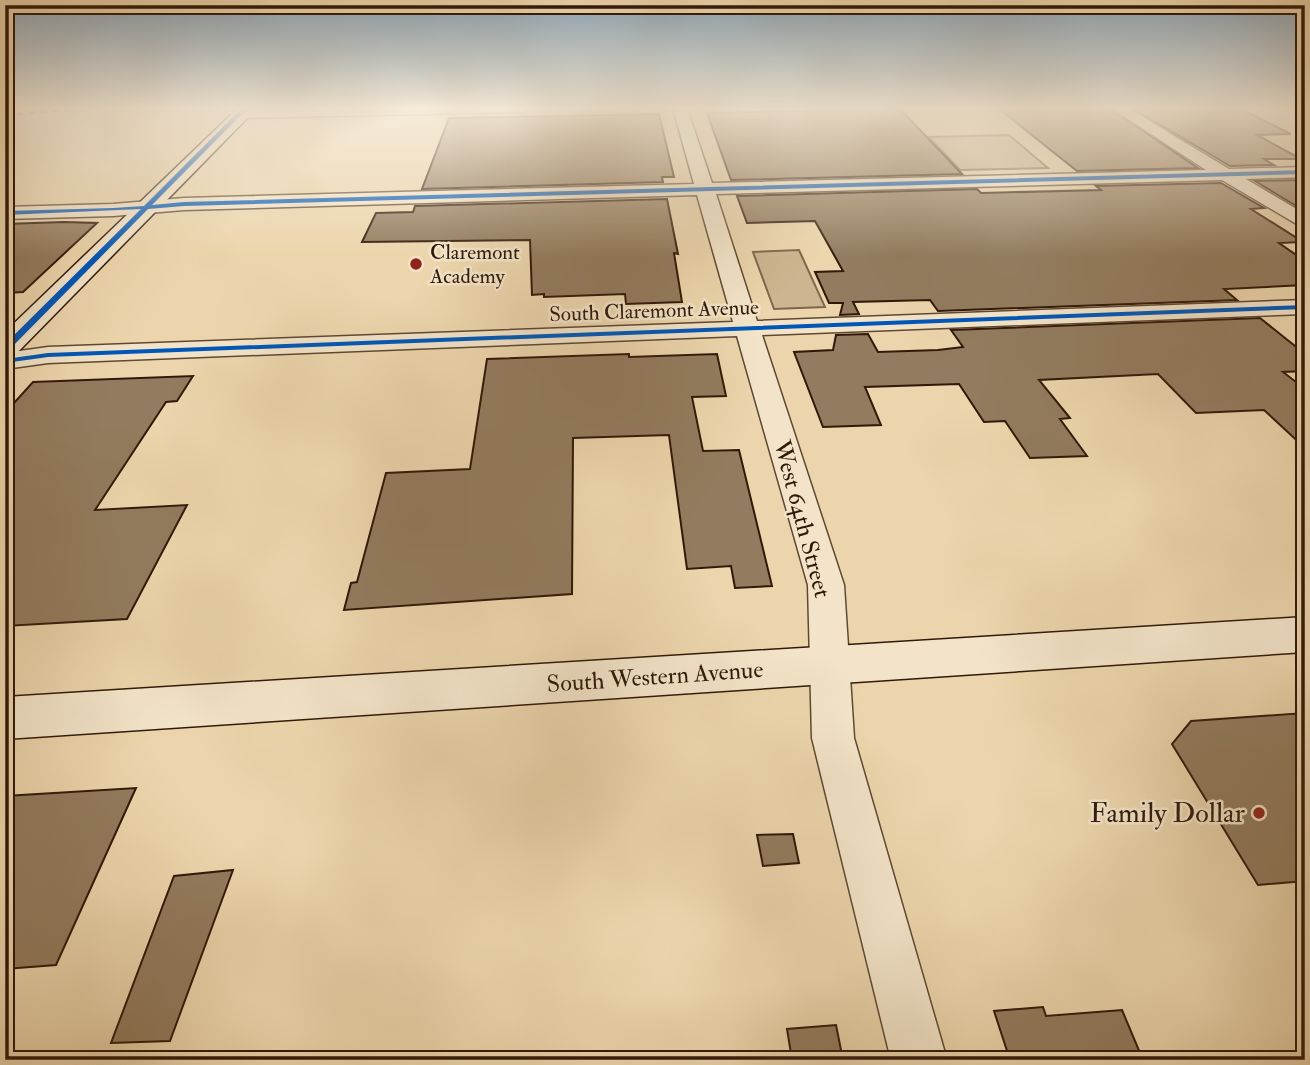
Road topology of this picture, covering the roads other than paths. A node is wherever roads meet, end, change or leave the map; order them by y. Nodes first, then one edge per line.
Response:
1 (196, 158) edge
2 (695, 158) edge
3 (1200, 158) edge
4 (1305, 172) edge
5 (1227, 174) junction
6 (704, 189) junction
7 (147, 207) junction
8 (5, 213) edge
9 (1305, 223) edge
10 (1305, 307) edge
11 (747, 327) junction
12 (5, 349) edge
13 (5, 361) edge
14 (1305, 634) edge
15 (830, 666) junction
16 (5, 718) edge
17 (919, 1060) edge

1 - 7 main road
2 - 6 street, West 64th Street
3 - 5 street
4 - 5 street
5 - 6 street
5 - 9 street
6 - 7 street
6 - 11 street, West 64th Street
7 - 8 street
7 - 12 main road
10 - 11 street, South Claremont Avenue
11 - 13 street, South Claremont Avenue
11 - 15 street, West 64th Street
14 - 15 main road, South Western Avenue
15 - 16 main road, South Western Avenue
15 - 17 street, West 64th Street

